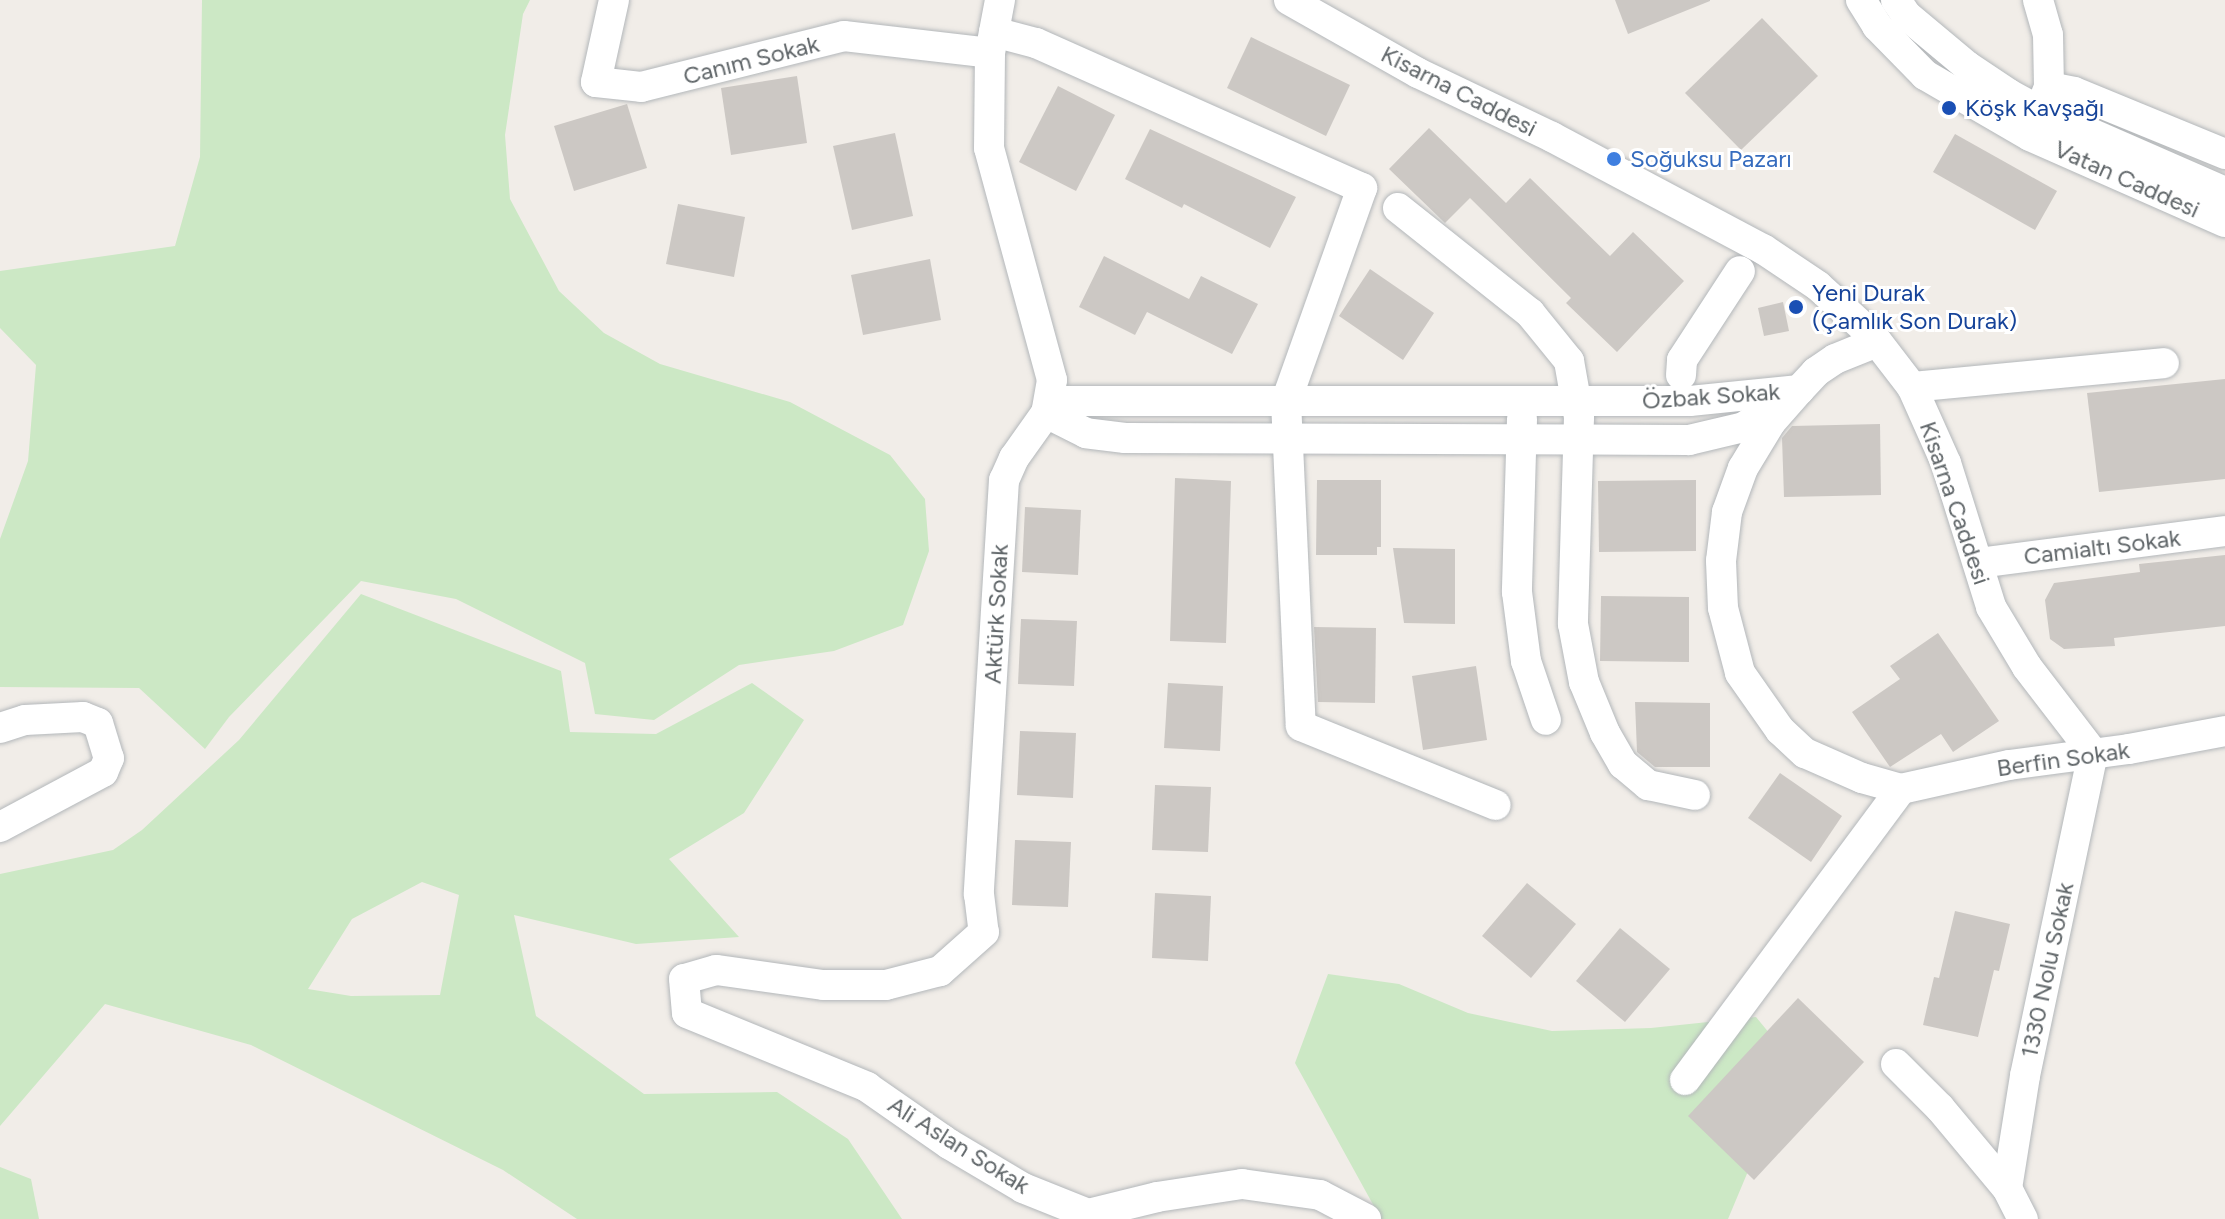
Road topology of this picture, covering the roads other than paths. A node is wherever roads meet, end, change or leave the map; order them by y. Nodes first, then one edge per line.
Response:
1 (614, 0) edge
2 (1000, 0) edge
3 (1861, 0) edge
4 (1896, 0) edge
5 (2038, 0) edge
6 (1300, 3) edge
7 (992, 42) junction
8 (2040, 111) junction
9 (2225, 154) edge
10 (2225, 192) edge
11 (1398, 208) dead end
12 (2225, 222) edge
13 (1740, 271) dead end
14 (1877, 342) junction
15 (2164, 363) dead end
16 (1681, 375) dead end
17 (1912, 387) junction
18 (1799, 390) junction
19 (1286, 401) junction
20 (1523, 401) junction
21 (1578, 401) junction
22 (1046, 413) junction
23 (1287, 438) junction
24 (1520, 439) junction
25 (1579, 440) junction
26 (2225, 531) edge
27 (1979, 563) junction
28 (1546, 720) dead end
29 (0, 728) edge
30 (2225, 731) edge
31 (2093, 753) junction
32 (1901, 789) junction
33 (1695, 795) dead end
34 (1496, 805) dead end
35 (0, 827) edge
36 (684, 979) joint
37 (1896, 1064) dead end
38 (1685, 1080) dead end
39 (2022, 1209) edge
40 (1366, 1219) edge

1 - 7 street, Canım Sokak
2 - 7 street, Aktürk Sokak
3 - 8 street, Vatan Caddesi
4 - 8 street, Vatan Caddesi
5 - 8 street
6 - 14 street, Kisarna Caddesi
7 - 19 street
7 - 22 street, Aktürk Sokak
8 - 9 street
8 - 10 street, Vatan Caddesi
8 - 12 street, Vatan Caddesi
11 - 21 street
13 - 16 street
14 - 17 street, Kisarna Caddesi
14 - 18 street
15 - 17 street
17 - 27 street, Kisarna Caddesi
18 - 21 street, Özbak Sokak
18 - 25 street, Özbak Sokak
18 - 32 street
19 - 20 street, Özbak Sokak
19 - 22 street, Özbak Sokak
19 - 23 street
20 - 21 street, Özbak Sokak
20 - 24 street
21 - 25 street
22 - 23 street, Özbak Sokak
22 - 36 street, Aktürk Sokak
23 - 24 street, Özbak Sokak
23 - 34 street
24 - 25 street, Özbak Sokak
24 - 28 street
25 - 33 street
26 - 27 street, Camialtı Sokak
27 - 31 street, Kisarna Caddesi
29 - 35 street
30 - 31 street, Berfin Sokak
31 - 32 street, Berfin Sokak
31 - 39 street, 1330 Nolu Sokak
32 - 38 street
36 - 40 street, Ali Aslan Sokak
37 - 39 street

